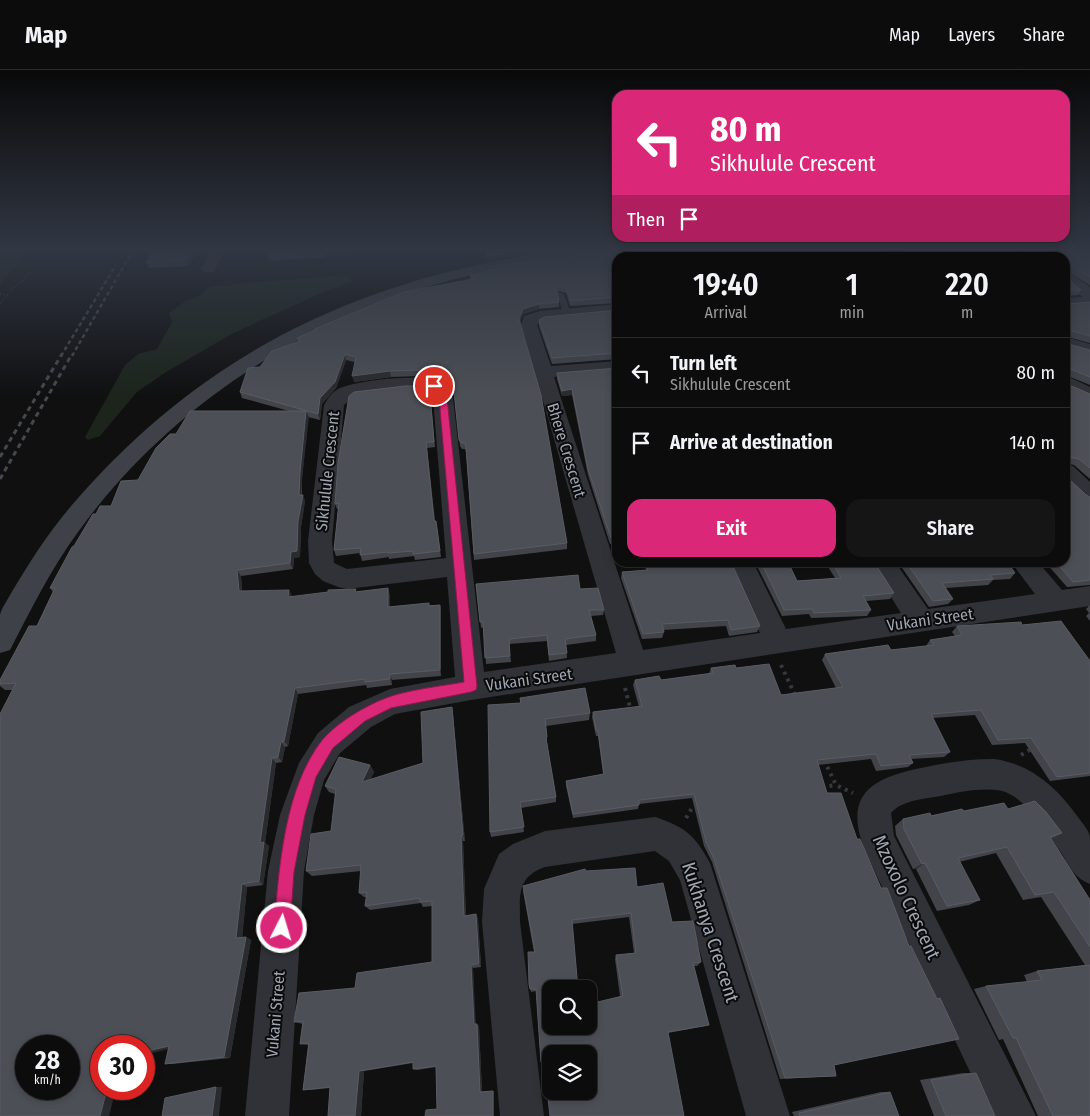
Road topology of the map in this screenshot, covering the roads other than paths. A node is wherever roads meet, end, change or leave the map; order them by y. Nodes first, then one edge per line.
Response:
1 (379, 299) edge
2 (1090, 301) edge
3 (1070, 303) edge
4 (612, 308) edge
5 (1070, 344) edge
6 (1090, 350) edge
7 (612, 366) edge
8 (543, 372) junction
9 (1070, 384) edge
10 (1090, 395) edge
11 (1070, 475) edge
12 (1087, 489) edge
13 (458, 566) junction
14 (742, 567) edge
15 (884, 567) edge
16 (1026, 567) edge
17 (1090, 596) edge
18 (1056, 600) junction
19 (921, 620) junction
20 (0, 641) edge
21 (778, 642) junction
22 (626, 665) junction
23 (471, 686) junction
24 (1090, 866) edge
25 (267, 1116) edge
26 (522, 1116) edge
27 (768, 1116) edge
28 (1014, 1116) edge

1 - 20 main road
2 - 3 street
4 - 8 street, Bhere Crescent
5 - 6 street
7 - 8 street
8 - 22 street, Bhere Crescent
9 - 10 street
11 - 12 street
13 - 13 street, Sikhulule Crescent
13 - 23 street, Sikhulule Crescent
14 - 21 street
15 - 19 street
16 - 18 street
17 - 18 street, Vukani Street
18 - 19 street, Vukani Street
19 - 21 street, Vukani Street
21 - 22 street, Vukani Street
22 - 23 street, Vukani Street
23 - 25 street, Vukani Street
24 - 28 street, Mzoxolo Crescent
26 - 27 street, Kukhanya Crescent

